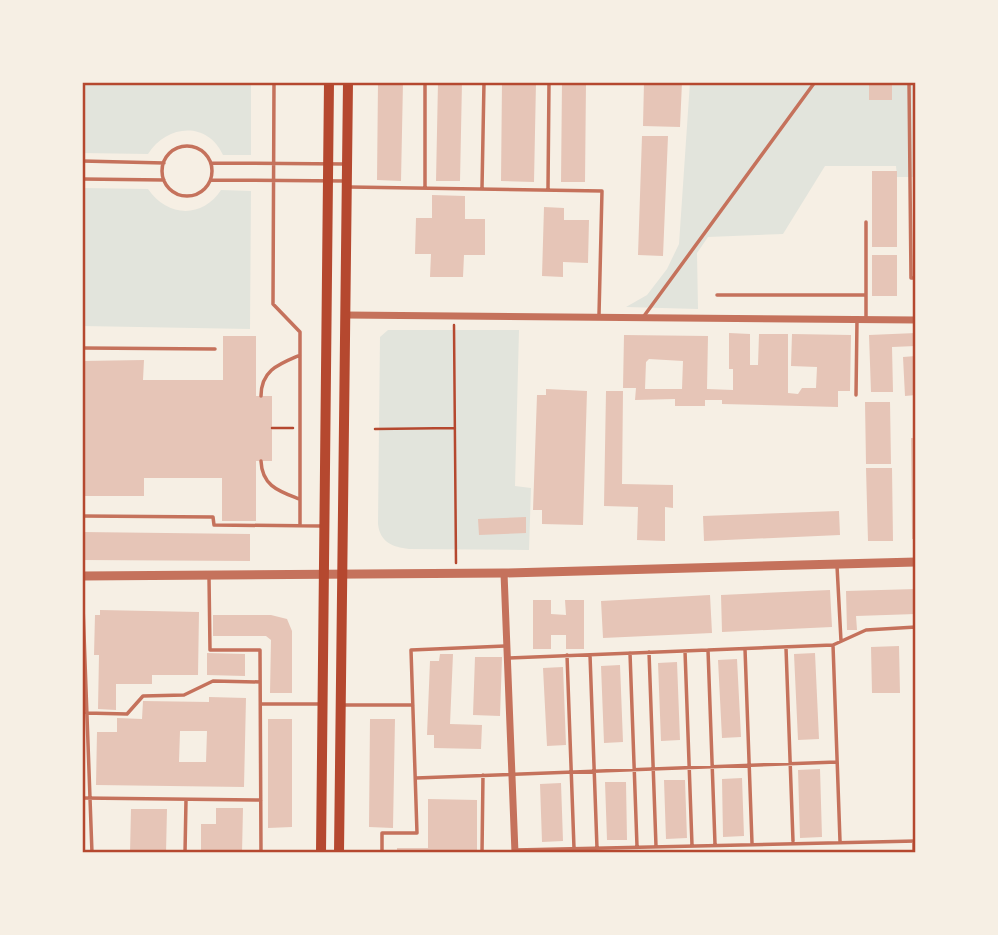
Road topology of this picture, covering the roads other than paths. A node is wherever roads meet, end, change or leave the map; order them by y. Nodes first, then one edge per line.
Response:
1 (274, 82) edge
2 (329, 82) edge
3 (348, 82) edge
4 (425, 82) edge
5 (484, 82) edge
6 (549, 82) edge
7 (815, 82) edge
8 (909, 82) edge
9 (82, 161) edge
10 (164, 163) junction
11 (211, 163) junction
12 (274, 164) junction
13 (328, 164) junction
14 (347, 164) junction
15 (82, 179) edge
16 (163, 180) junction
17 (211, 180) junction
18 (274, 181) junction
19 (328, 181) junction
20 (347, 184) junction
21 (425, 188) junction
22 (482, 188) junction
23 (909, 188) junction
24 (916, 188) edge
25 (548, 189) junction
26 (866, 222) dead end
27 (916, 278) edge
28 (717, 295) dead end
29 (866, 295) junction
30 (346, 315) junction
31 (599, 318) junction
32 (642, 318) junction
33 (857, 320) junction
34 (866, 320) junction
35 (916, 320) edge
36 (82, 348) edge
37 (215, 349) dead end
38 (300, 355) junction
39 (856, 395) dead end
40 (261, 396) dead end
41 (261, 461) dead end
42 (299, 499) junction
43 (82, 516) edge
44 (300, 526) junction
45 (322, 526) junction
46 (916, 562) edge
47 (837, 564) junction
48 (504, 573) junction
49 (321, 574) junction
50 (342, 574) junction
51 (209, 575) junction
52 (82, 576) edge
53 (916, 627) edge
54 (841, 641) junction
55 (833, 645) junction
56 (507, 646) junction
57 (785, 647) junction
58 (745, 649) junction
59 (708, 650) junction
60 (685, 651) junction
61 (649, 652) junction
62 (630, 653) junction
63 (590, 654) junction
64 (567, 655) junction
65 (508, 658) junction
66 (260, 682) junction
67 (261, 704) junction
68 (321, 704) junction
69 (340, 705) junction
70 (413, 705) junction
71 (86, 713) junction
72 (837, 762) junction
73 (790, 764) junction
74 (749, 765) junction
75 (689, 767) junction
76 (712, 767) junction
77 (653, 769) junction
78 (634, 770) junction
79 (594, 771) junction
80 (571, 772) junction
81 (512, 774) junction
82 (483, 775) junction
83 (416, 778) junction
84 (82, 798) edge
85 (89, 799) junction
86 (186, 800) junction
87 (261, 800) junction
88 (840, 841) junction
89 (915, 841) edge
90 (793, 842) junction
91 (752, 843) junction
92 (715, 844) junction
93 (692, 845) junction
94 (637, 846) junction
95 (656, 846) junction
96 (574, 848) junction
97 (597, 848) junction
98 (514, 851) edge
99 (92, 853) edge
100 (185, 853) edge
101 (261, 853) edge
102 (321, 853) edge
103 (339, 853) edge
104 (382, 853) edge
105 (482, 853) edge
106 (914, 853) edge

1 - 12 lane
2 - 13 main road
3 - 14 main road
4 - 21 lane
5 - 22 lane
6 - 25 lane
7 - 32 lane
8 - 23 lane
9 - 10 lane
10 - 11 lane
10 - 16 lane
11 - 12 lane
11 - 17 lane
12 - 13 lane
12 - 18 lane
13 - 14 lane
13 - 19 main road
14 - 20 main road
15 - 16 lane
16 - 17 lane
17 - 18 lane
18 - 19 lane
18 - 38 lane
19 - 20 lane
19 - 45 main road
20 - 21 lane
20 - 30 main road
21 - 22 lane
22 - 25 lane
23 - 24 lane
23 - 27 lane
25 - 31 lane
26 - 29 lane
28 - 29 lane
29 - 34 lane
30 - 31 street
30 - 50 main road
31 - 32 street
32 - 33 street
33 - 34 street
33 - 39 lane
34 - 35 street
36 - 37 lane
38 - 40 lane
38 - 42 lane
41 - 42 lane
42 - 44 lane
43 - 44 lane
44 - 45 lane
45 - 49 main road
46 - 47 street
47 - 48 street
47 - 54 lane
48 - 50 street
48 - 56 street
49 - 50 street
49 - 51 street
49 - 68 main road
50 - 69 main road
51 - 52 street
51 - 66 lane
52 - 71 lane
53 - 54 lane
54 - 55 lane
55 - 57 lane
55 - 72 lane
56 - 65 street
56 - 70 lane
57 - 58 lane
57 - 73 lane
58 - 59 lane
58 - 74 lane
59 - 60 lane
59 - 76 lane
60 - 61 lane
60 - 75 lane
61 - 62 lane
61 - 77 lane
62 - 63 lane
62 - 78 lane
63 - 64 lane
63 - 79 lane
64 - 65 lane
64 - 80 lane
65 - 81 street
66 - 67 lane
66 - 71 lane
67 - 68 lane
67 - 87 lane
68 - 102 main road
69 - 70 lane
69 - 103 main road
70 - 83 lane
71 - 85 lane
72 - 73 lane
72 - 88 lane
73 - 74 lane
73 - 90 lane
74 - 76 lane
74 - 91 lane
75 - 76 lane
75 - 77 lane
75 - 93 lane
76 - 92 lane
77 - 78 lane
77 - 95 lane
78 - 79 lane
78 - 94 lane
79 - 80 lane
79 - 97 lane
80 - 81 lane
80 - 96 lane
81 - 82 lane
81 - 98 street
82 - 83 lane
82 - 105 lane
83 - 104 lane
84 - 85 lane
85 - 86 lane
85 - 99 lane
86 - 87 lane
86 - 100 lane
87 - 101 lane
88 - 89 lane
88 - 90 lane
89 - 106 lane
90 - 91 lane
91 - 92 lane
92 - 93 lane
93 - 95 lane
94 - 95 lane
94 - 97 lane
96 - 97 lane
96 - 98 lane

